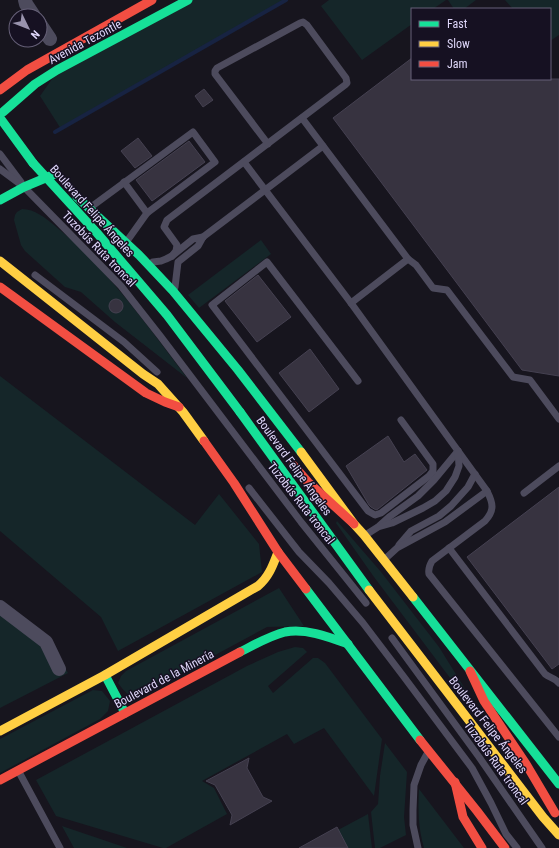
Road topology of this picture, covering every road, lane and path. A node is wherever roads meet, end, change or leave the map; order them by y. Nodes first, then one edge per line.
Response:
1 (152, 0) edge
2 (188, 0) edge
3 (48, 36) edge
4 (50, 39) dead end
5 (0, 90) edge
6 (1, 113) edge
7 (302, 118) junction
8 (268, 144) junction
9 (31, 145) dead end
10 (323, 146) junction
11 (0, 154) edge
12 (244, 162) junction
13 (0, 169) edge
14 (55, 174) dead end
15 (124, 182) junction
16 (24, 187) junction
17 (69, 189) dead end
18 (265, 190) junction
19 (0, 200) edge
20 (88, 209) junction
21 (147, 213) junction
22 (203, 237) junction
23 (125, 242) junction
24 (172, 256) junction
25 (408, 259) junction
26 (0, 261) edge
27 (147, 262) junction
28 (31, 272) dead end
29 (0, 288) edge
30 (176, 295) junction
31 (351, 303) junction
32 (161, 375) dead end
33 (358, 381) dead end
34 (180, 407) junction
35 (240, 412) junction
36 (559, 419) edge
37 (401, 420) dead end
38 (272, 441) dead end
39 (458, 451) junction
40 (287, 459) dead end
41 (559, 466) edge
42 (475, 474) junction
43 (243, 480) dead end
44 (487, 491) junction
45 (524, 493) dead end
46 (354, 524) junction
47 (378, 527) junction
48 (364, 535) junction
49 (397, 548) junction
50 (449, 548) junction
51 (278, 552) junction
52 (383, 560) junction
53 (0, 606) edge
54 (370, 609) dead end
55 (389, 634) dead end
56 (348, 644) junction
57 (59, 669) dead end
58 (470, 671) junction
59 (105, 675) junction
60 (559, 683) edge
61 (125, 713) junction
62 (0, 731) edge
63 (559, 737) edge
64 (429, 751) junction
65 (18, 770) junction
66 (0, 780) edge
67 (455, 782) junction
68 (559, 784) edge
69 (559, 819) edge
70 (559, 835) edge
71 (60, 848) edge
72 (418, 848) edge
73 (482, 848) edge
74 (505, 848) edge
75 (517, 848) edge
76 (542, 848) edge

1 - 5 main road, Avenida Tezontle
2 - 6 main road, Avenida Tezontle
3 - 4 street
6 - 9 main road
6 - 35 main road, Boulevard Felipe Ángeles, bridge
7 - 8 lane
7 - 8 lane
7 - 10 lane
8 - 12 lane
10 - 18 lane
10 - 25 lane
11 - 16 lane, Tuzobús Ruta troncal
12 - 18 lane
12 - 24 lane
13 - 16 lane, Tuzobús Ruta troncal
14 - 16 main road
15 - 20 lane
15 - 21 lane
15 - 21 lane
16 - 19 main road
16 - 54 lane, Tuzobús Ruta troncal
17 - 20 main road, Boulevard Felipe Ángeles
18 - 22 lane
18 - 31 lane
20 - 23 main road, Boulevard Felipe Ángeles
21 - 23 lane
22 - 24 lane
22 - 30 lane
23 - 27 main road, Boulevard Felipe Ángeles
24 - 27 lane
25 - 31 lane
25 - 36 lane
26 - 34 main road
27 - 30 main road, Boulevard Felipe Ángeles
28 - 32 lane
29 - 34 main road
30 - 46 main road, Boulevard Felipe Ángeles
31 - 39 lane
33 - 37 lane
34 - 51 main road
35 - 38 main road
35 - 70 main road, Boulevard Felipe Ángeles
39 - 42 lane
39 - 47 lane
39 - 47 lane
40 - 46 main road
41 - 45 lane
42 - 44 lane
42 - 49 lane
43 - 75 lane, Tuzobús Ruta troncal
44 - 49 lane
44 - 50 lane
46 - 48 main road, Boulevard Felipe Ángeles
47 - 48 lane
48 - 52 main road, Boulevard Felipe Ángeles
49 - 52 lane
50 - 60 lane
50 - 63 lane
51 - 56 main road
51 - 59 main road
52 - 58 main road, Boulevard Felipe Ángeles
53 - 57 street
55 - 76 lane, Tuzobús Ruta troncal
56 - 61 main road, Boulevard de la Minería
56 - 64 main road
58 - 68 main road
58 - 69 main road
59 - 61 main road
59 - 62 main road
61 - 65 main road, Boulevard de la Minería
64 - 67 main road
64 - 72 lane
65 - 66 main road, Boulevard de la Minería
65 - 71 lane
67 - 73 main road
67 - 74 main road

